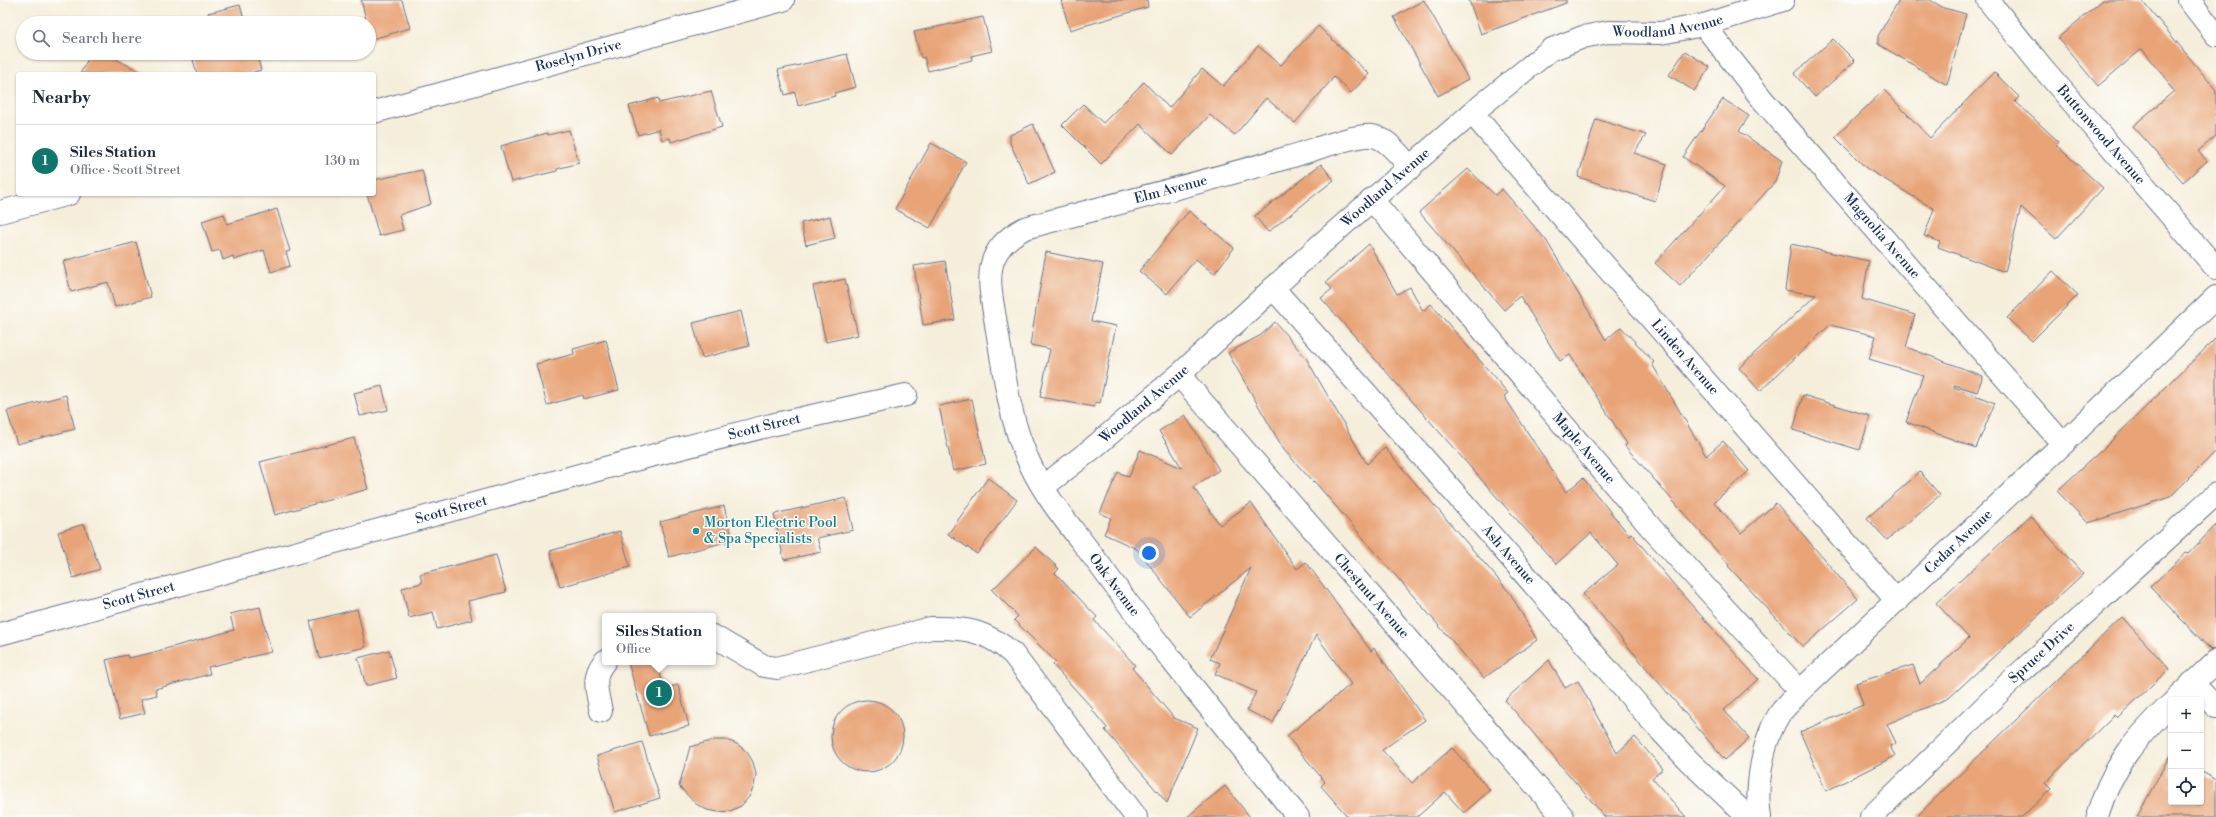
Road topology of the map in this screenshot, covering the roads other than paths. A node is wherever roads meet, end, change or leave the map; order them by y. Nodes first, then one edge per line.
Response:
1 (783, 0) edge
2 (1783, 0) edge
3 (1988, 0) edge
4 (2189, 0) edge
5 (1704, 25) junction
6 (2216, 36) edge
7 (376, 111) edge
8 (1472, 113) junction
9 (1411, 168) junction
10 (61, 196) edge
11 (1373, 201) junction
12 (0, 212) edge
13 (2216, 268) edge
14 (1273, 288) junction
15 (2216, 297) edge
16 (995, 320) joint
17 (1179, 375) junction
18 (906, 395) dead end
19 (2063, 444) junction
20 (1043, 486) junction
21 (2216, 494) edge
22 (1897, 601) junction
23 (0, 634) edge
24 (716, 638) edge
25 (2216, 661) edge
26 (602, 664) edge
27 (2192, 683) junction
28 (1800, 691) junction
29 (2178, 697) edge
30 (2168, 707) edge
31 (2216, 707) edge
32 (601, 711) dead end
33 (2098, 813) dead end
34 (1136, 817) edge
35 (1298, 817) edge
36 (1563, 817) edge
37 (1748, 817) edge
38 (1760, 817) edge
39 (1871, 817) edge

1 - 7 street, Roselyn Drive
2 - 5 street, Woodland Avenue
3 - 13 street, Buttonwood Avenue
4 - 6 street
5 - 8 street, Woodland Avenue
5 - 19 street, Magnolia Avenue
8 - 9 street, Woodland Avenue
8 - 22 street, Linden Avenue
9 - 11 street, Woodland Avenue
9 - 16 street, Elm Avenue
10 - 12 street
11 - 14 street, Woodland Avenue
11 - 28 street, Maple Avenue
14 - 17 street, Woodland Avenue
14 - 37 street, Ash Avenue
15 - 19 street, Cedar Avenue
16 - 20 street, Oak Avenue
17 - 20 street, Woodland Avenue
17 - 36 street, Chestnut Avenue
18 - 23 street, Scott Street
19 - 22 street, Cedar Avenue
20 - 35 street, Oak Avenue
21 - 39 street, Spruce Drive
22 - 28 street, Cedar Avenue
24 - 34 street
25 - 27 street
26 - 32 street
27 - 29 street
27 - 31 street
28 - 38 street, Cedar Avenue
30 - 33 street

